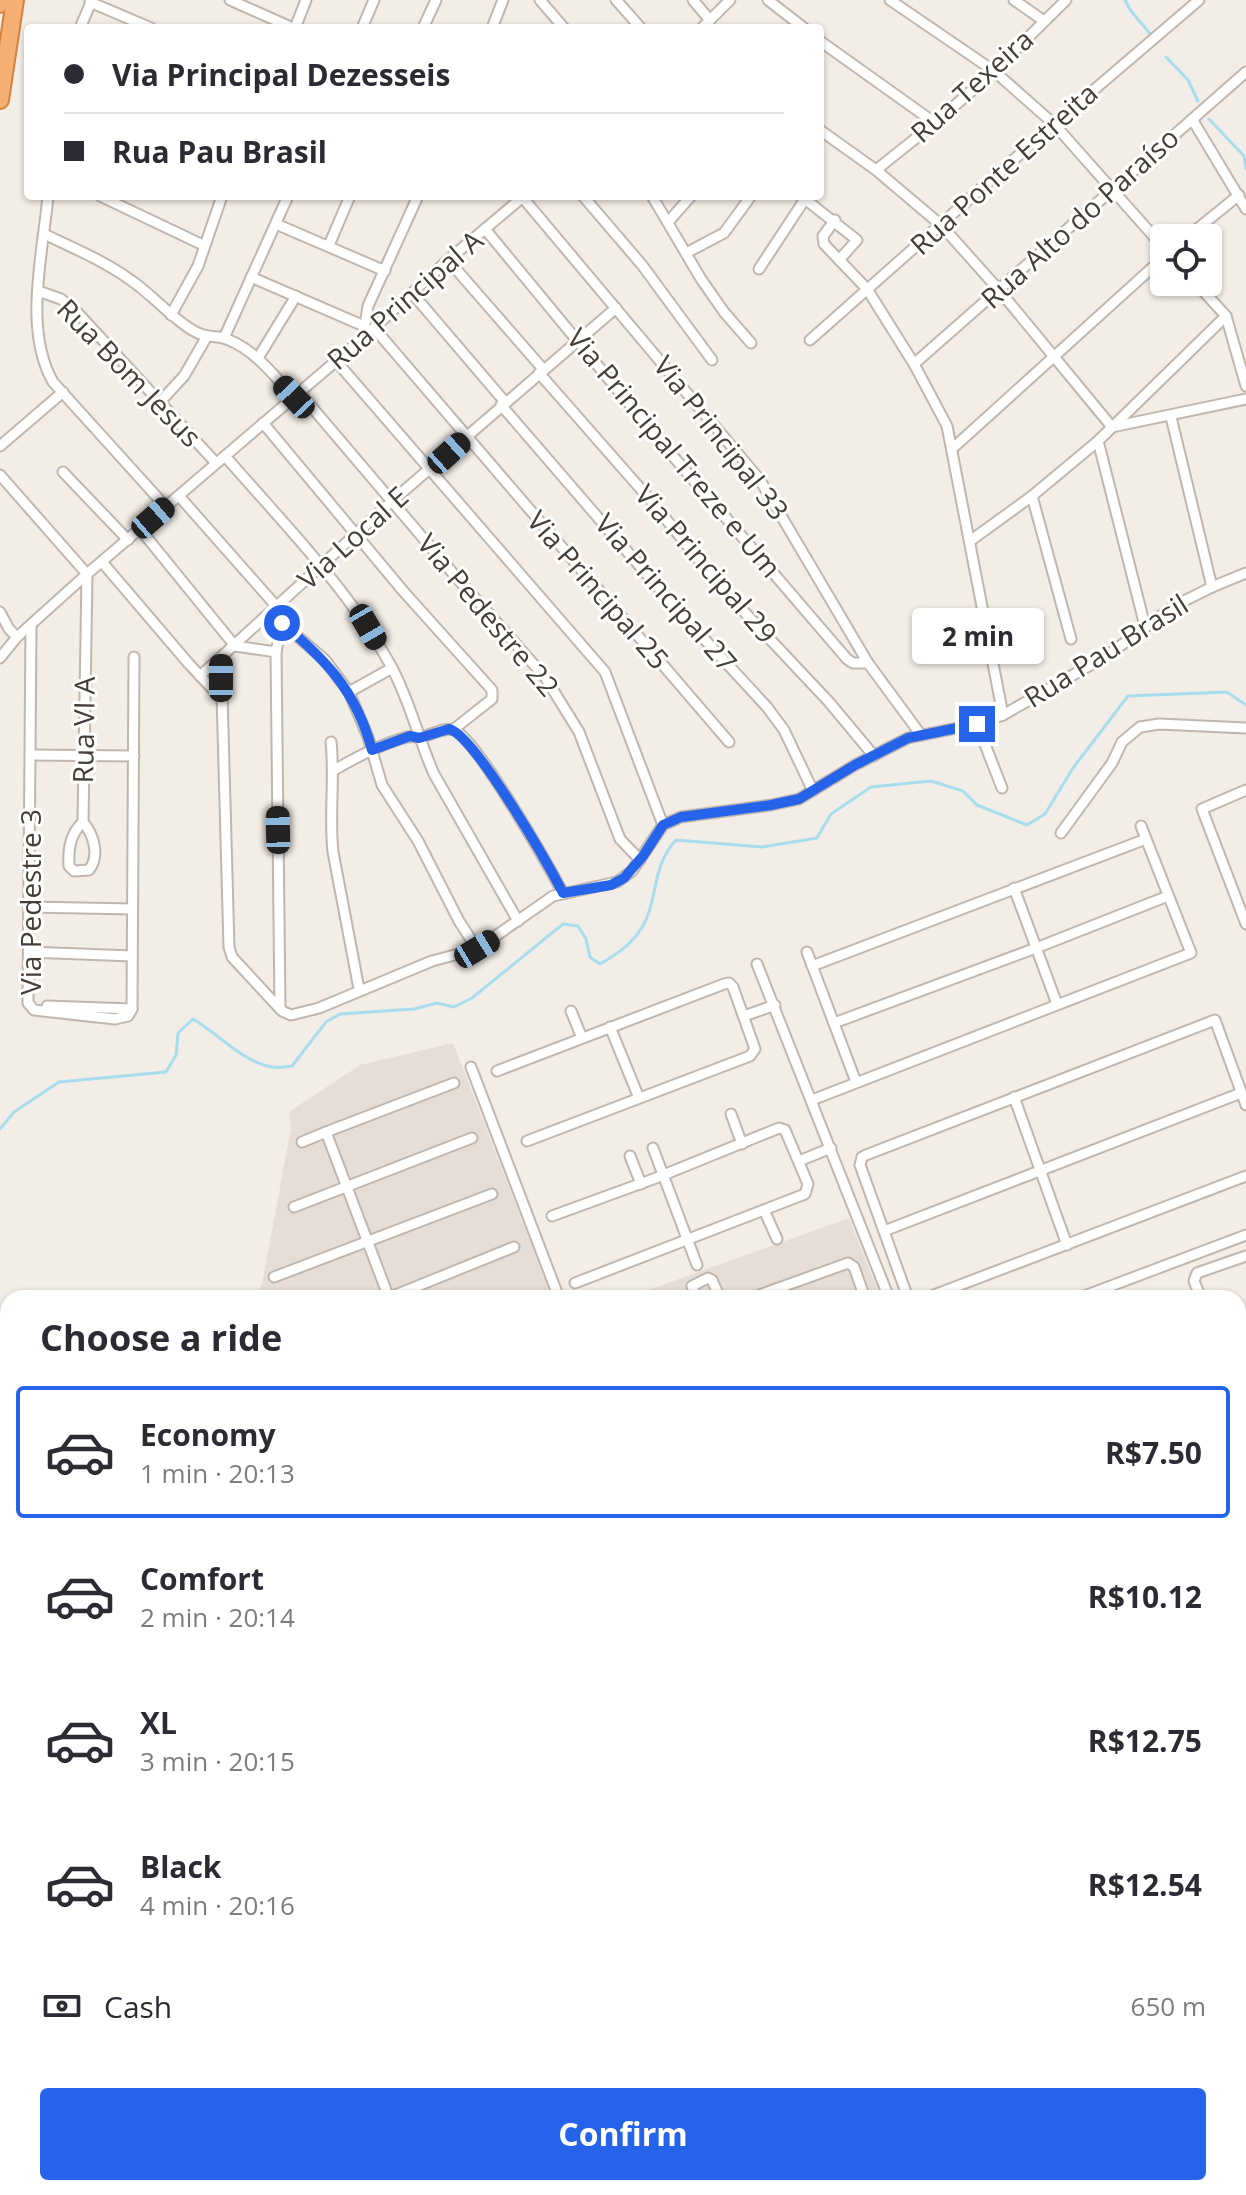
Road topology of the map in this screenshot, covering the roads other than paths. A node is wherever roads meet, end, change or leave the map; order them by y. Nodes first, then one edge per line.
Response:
1 (15, 0) edge
2 (230, 0) edge
3 (306, 0) edge
4 (374, 0) edge
5 (436, 0) edge
6 (503, 0) edge
7 (540, 0) edge
8 (616, 0) edge
9 (693, 0) edge
10 (730, 0) edge
11 (768, 0) edge
12 (890, 0) edge
13 (1014, 0) edge
14 (1066, 0) edge
15 (1199, 0) edge
16 (91, 1) edge
17 (709, 19) junction
18 (1044, 21) junction
19 (82, 24) edge
20 (142, 24) edge
21 (285, 24) edge
22 (296, 24) edge
23 (364, 24) edge
24 (425, 24) edge
25 (494, 24) edge
26 (561, 24) edge
27 (637, 24) edge
28 (705, 24) edge
29 (799, 24) edge
30 (824, 44) edge
31 (994, 71) junction
32 (1246, 72) edge
33 (0, 100) edge
34 (1192, 119) junction
35 (935, 123) junction
36 (1054, 124) junction
37 (824, 133) edge
38 (876, 170) junction
39 (1112, 188) junction
40 (1239, 195) junction
41 (48, 200) edge
42 (108, 200) edge
43 (220, 200) edge
44 (286, 200) edge
45 (348, 200) edge
46 (416, 200) edge
47 (520, 200) edge
48 (526, 200) edge
49 (586, 200) edge
50 (655, 200) edge
51 (687, 200) edge
52 (748, 200) edge
53 (802, 200) edge
54 (806, 200) edge
55 (1246, 209) edge
56 (835, 220) junction
57 (669, 221) junction
58 (276, 224) junction
59 (1203, 224) edge
60 (941, 225) junction
61 (485, 229) junction
62 (1150, 232) edge
63 (44, 234) junction
64 (203, 245) junction
65 (329, 245) junction
66 (688, 252) junction
67 (448, 260) junction
68 (839, 260) junction
69 (759, 269) dead end
70 (1150, 270) edge
71 (385, 271) junction
72 (251, 277) junction
73 (867, 289) junction
74 (999, 290) junction
75 (38, 291) junction
76 (412, 293) junction
77 (296, 296) junction
78 (1208, 296) edge
79 (616, 308) junction
80 (171, 315) junction
81 (1226, 316) junction
82 (369, 327) junction
83 (206, 338) junction
84 (224, 338) junction
85 (579, 340) junction
86 (810, 340) dead end
87 (751, 343) dead end
88 (258, 358) junction
89 (1054, 359) junction
90 (712, 360) dead end
91 (336, 361) junction
92 (914, 364) junction
93 (541, 371) junction
94 (1246, 386) edge
95 (63, 392) junction
96 (296, 395) junction
97 (1246, 399) edge
98 (159, 403) junction
99 (503, 404) junction
100 (1171, 417) junction
101 (263, 423) junction
102 (1112, 427) junction
103 (468, 436) junction
104 (1098, 441) junction
105 (0, 446) edge
106 (953, 448) junction
107 (220, 459) junction
108 (430, 470) junction
109 (63, 472) dead end
110 (0, 475) edge
111 (179, 496) junction
112 (1032, 496) junction
113 (391, 502) junction
114 (166, 507) junction
115 (140, 529) junction
116 (357, 534) junction
117 (128, 540) junction
118 (970, 541) junction
119 (102, 562) junction
120 (321, 567) junction
121 (1246, 573) edge
122 (87, 574) junction
123 (1212, 587) junction
124 (277, 607) junction
125 (0, 612) edge
126 (282, 623) junction
127 (31, 625) junction
128 (1145, 626) junction
129 (17, 637) junction
130 (1071, 639) dead end
131 (235, 646) junction
132 (276, 652) junction
133 (134, 657) dead end
134 (0, 658) edge
135 (221, 658) junction
136 (868, 663) junction
137 (392, 668) junction
138 (200, 676) junction
139 (349, 692) junction
140 (221, 698) junction
141 (1003, 715) junction
142 (977, 724) junction
143 (1246, 728) edge
144 (454, 729) junction
145 (921, 735) junction
146 (419, 738) junction
147 (331, 742) dead end
148 (729, 742) dead end
149 (372, 750) junction
150 (83, 754) junction
151 (32, 755) junction
152 (134, 756) junction
153 (874, 756) junction
154 (334, 770) junction
155 (1002, 788) dead end
156 (1246, 790) edge
157 (813, 791) junction
158 (83, 822) junction
159 (663, 825) junction
160 (1141, 826) dead end
161 (1061, 833) dead end
162 (1146, 839) junction
163 (640, 860) junction
164 (1014, 888) junction
165 (563, 893) junction
166 (1168, 896) junction
167 (30, 907) junction
168 (132, 909) junction
169 (518, 921) junction
170 (1246, 924) edge
171 (1036, 948) junction
172 (477, 949) junction
173 (29, 952) junction
174 (807, 952) dead end
175 (132, 956) junction
176 (757, 964) dead end
177 (812, 966) junction
178 (359, 989) junction
179 (1057, 1004) junction
180 (775, 1005) junction
181 (280, 1008) junction
182 (571, 1011) dead end
183 (744, 1016) junction
184 (834, 1023) junction
185 (610, 1027) junction
186 (582, 1038) junction
187 (471, 1067) dead end
188 (497, 1071) dead end
189 (856, 1082) junction
190 (454, 1083) dead end
191 (1241, 1093) junction
192 (1014, 1097) junction
193 (639, 1098) junction
194 (812, 1100) junction
195 (1246, 1105) edge
196 (731, 1114) dead end
197 (326, 1132) junction
198 (472, 1138) dead end
199 (527, 1141) dead end
200 (302, 1142) dead end
201 (742, 1144) junction
202 (653, 1148) dead end
203 (831, 1148) junction
204 (630, 1156) dead end
205 (799, 1161) junction
206 (1041, 1171) junction
207 (664, 1176) junction
208 (1246, 1176) edge
209 (641, 1184) junction
210 (345, 1186) junction
211 (492, 1194) dead end
212 (294, 1207) dead end
213 (764, 1210) junction
214 (552, 1216) dead end
215 (884, 1231) junction
216 (1246, 1235) edge
217 (687, 1239) junction
218 (777, 1239) dead end
219 (367, 1242) junction
220 (1067, 1245) junction
221 (514, 1247) dead end
222 (1246, 1256) edge
223 (697, 1265) dead end
224 (274, 1277) dead end
225 (575, 1283) dead end
226 (781, 1288) joint
227 (386, 1290) edge
228 (409, 1290) edge
229 (554, 1290) edge
230 (693, 1290) edge
231 (716, 1290) edge
232 (775, 1290) edge
233 (862, 1290) edge
234 (886, 1290) edge
235 (905, 1290) edge
236 (947, 1290) edge
237 (1109, 1290) edge
238 (1198, 1290) edge

1 - 33 highway
2 - 21 street
3 - 22 street
4 - 23 street
5 - 24 street
6 - 25 street
7 - 26 street
8 - 27 street
9 - 17 street
10 - 17 street
11 - 29 street
12 - 31 street
13 - 18 street
14 - 18 street, Rua Texeira
15 - 36 street, Rua Ponte Estreita
16 - 19 street
16 - 20 street
17 - 28 street
18 - 31 street, Rua Texeira
30 - 35 street
31 - 35 street, Rua Texeira
31 - 36 street
32 - 34 street, Rua Alto do Paraíso
34 - 39 street, Rua Alto do Paraíso
34 - 40 street
35 - 38 street, Rua Texeira
36 - 39 street
36 - 60 street, Rua Ponte Estreita
37 - 38 street
38 - 60 street
39 - 62 street
39 - 74 street, Rua Alto do Paraíso
40 - 55 street
40 - 59 street
41 - 63 street
42 - 64 street
43 - 64 street
44 - 58 street
45 - 65 street
46 - 71 street
47 - 61 street, Rua Principal A
48 - 79 street, Via Principal 33
49 - 90 street
50 - 57 street
51 - 57 street
52 - 66 street
53 - 69 street
54 - 56 street
56 - 68 street
56 - 68 street
57 - 66 street
58 - 65 street
58 - 72 street
60 - 73 street, Rua Ponte Estreita
60 - 74 street
61 - 67 street, Rua Principal A
61 - 85 street, Via Principal Treze e Um
63 - 75 street
63 - 80 street
64 - 80 street
65 - 71 street
66 - 87 street
67 - 76 street, Rua Principal A
67 - 93 street, Via Principal 29
68 - 73 street
70 - 89 street
71 - 82 street
72 - 77 street
72 - 84 street
73 - 86 street, Rua Ponte Estreita
73 - 92 street
74 - 89 street
74 - 92 street, Rua Alto do Paraíso
75 - 95 street
75 - 98 street, Rua Bom Jesus
76 - 82 street, Rua Principal A
76 - 99 street, Via Principal 27
77 - 82 street
77 - 88 street
78 - 81 street
79 - 85 street, Via Local E
79 - 136 street, Via Principal 33
80 - 83 street
81 - 94 street
81 - 102 street
82 - 91 street, Rua Principal A
82 - 103 street, Via Principal 25
83 - 84 street
83 - 98 street
84 - 88 street, Via Pedestre 22
85 - 93 street, Via Local E
85 - 136 street, Via Principal Treze e Um
88 - 96 street, Via Pedestre 22
89 - 102 street
89 - 106 street
91 - 96 street, Rua Principal A
91 - 108 street
92 - 106 street
93 - 99 street, Via Local E
93 - 153 street, Via Principal 29
95 - 105 street
95 - 114 street
96 - 101 street, Rua Principal A
96 - 113 street, Via Pedestre 22
97 - 100 street
98 - 107 street, Rua Bom Jesus
99 - 103 street, Via Local E
99 - 157 street, Via Principal 27
100 - 102 street
100 - 123 street
101 - 107 street, Rua Principal A
101 - 116 street
102 - 104 street
103 - 108 street, Via Local E
103 - 148 street, Via Principal 25
104 - 112 street
104 - 128 street
106 - 118 street
107 - 111 street, Rua Principal A
107 - 120 street, Rua Bom Jesus
108 - 113 street, Via Local E
108 - 159 street
109 - 117 street
110 - 122 street
111 - 114 street, Rua Principal A
111 - 124 street
112 - 118 street
112 - 130 street
113 - 116 street, Via Local E
113 - 163 street, Via Pedestre 22
114 - 115 street, Rua Principal A
115 - 117 street, Rua Principal A
115 - 131 street
116 - 120 street, Via Local E
116 - 144 street
117 - 119 street, Rua Principal A
118 - 141 street
119 - 122 street, Rua Principal A
119 - 138 street
120 - 124 street, Via Local E
120 - 137 street, Rua Bom Jesus
121 - 123 street, Rua Pau Brasil
122 - 127 street, Rua Principal A
122 - 150 street, Rua VI A
123 - 128 street, Rua Pau Brasil
124 - 126 street
124 - 131 street, Via Local E
125 - 129 street
126 - 132 street
126 - 139 street
127 - 129 street, Rua Principal A
127 - 151 street, Via Pedestre 3
128 - 141 street, Rua Pau Brasil
129 - 134 street, Rua Principal A
131 - 132 street
131 - 135 street, Via Local E
132 - 181 street
133 - 152 street, Via Pedestre 3
135 - 138 street, Via Local E
135 - 140 street
136 - 145 street, Via Principal 33
137 - 139 street
137 - 146 street, Rua Bom Jesus
138 - 140 street
139 - 149 street
140 - 181 street
141 - 142 street, Rua Pau Brasil
142 - 145 street, Rua Pau Brasil
142 - 155 street
143 - 161 street
144 - 146 street
144 - 165 street
145 - 153 street, Rua Pau Brasil
146 - 149 street
146 - 169 street, Rua Bom Jesus
147 - 154 street
149 - 154 street
149 - 172 street
150 - 151 street
150 - 152 street
150 - 158 street, Rua VI A
151 - 167 street, Via Pedestre 3
152 - 168 street, Via Pedestre 3
153 - 157 street, Rua Pau Brasil
154 - 178 street
156 - 170 street
157 - 159 street, Rua Pau Brasil
158 - 158 street, Rua VI A
159 - 163 street
160 - 162 street
162 - 164 street
162 - 166 street
163 - 165 street
164 - 171 street
164 - 177 street
165 - 169 street
166 - 171 street
166 - 179 street
167 - 168 street
167 - 173 street, Via Pedestre 3
168 - 175 street, Via Pedestre 3
169 - 172 street
171 - 179 street
171 - 184 street
172 - 178 street
173 - 175 street
173 - 175 street, Via Pedestre 3
174 - 177 street
176 - 180 street
177 - 184 street
178 - 181 street
179 - 189 street
180 - 183 street
180 - 194 street
182 - 186 street
183 - 185 street
183 - 193 street
184 - 189 street
185 - 186 street
185 - 193 street
186 - 188 street
187 - 229 street
189 - 194 street
190 - 197 street
191 - 192 street
191 - 195 street
191 - 206 street
192 - 206 street
192 - 215 street
193 - 199 street
194 - 203 street
196 - 201 street
197 - 200 street
197 - 210 street
198 - 210 street
201 - 205 street
201 - 207 street
202 - 207 street
203 - 205 street
203 - 234 street
204 - 209 street
205 - 213 street
206 - 215 street
206 - 220 street
207 - 209 street
207 - 217 street
208 - 220 street
209 - 214 street
210 - 212 street
210 - 219 street
211 - 219 street
213 - 217 street
213 - 218 street
215 - 235 street
216 - 237 street
217 - 223 street
217 - 225 street
219 - 224 street
219 - 227 street
220 - 236 street
221 - 228 street
222 - 238 street
226 - 232 street
226 - 233 street
230 - 231 street

